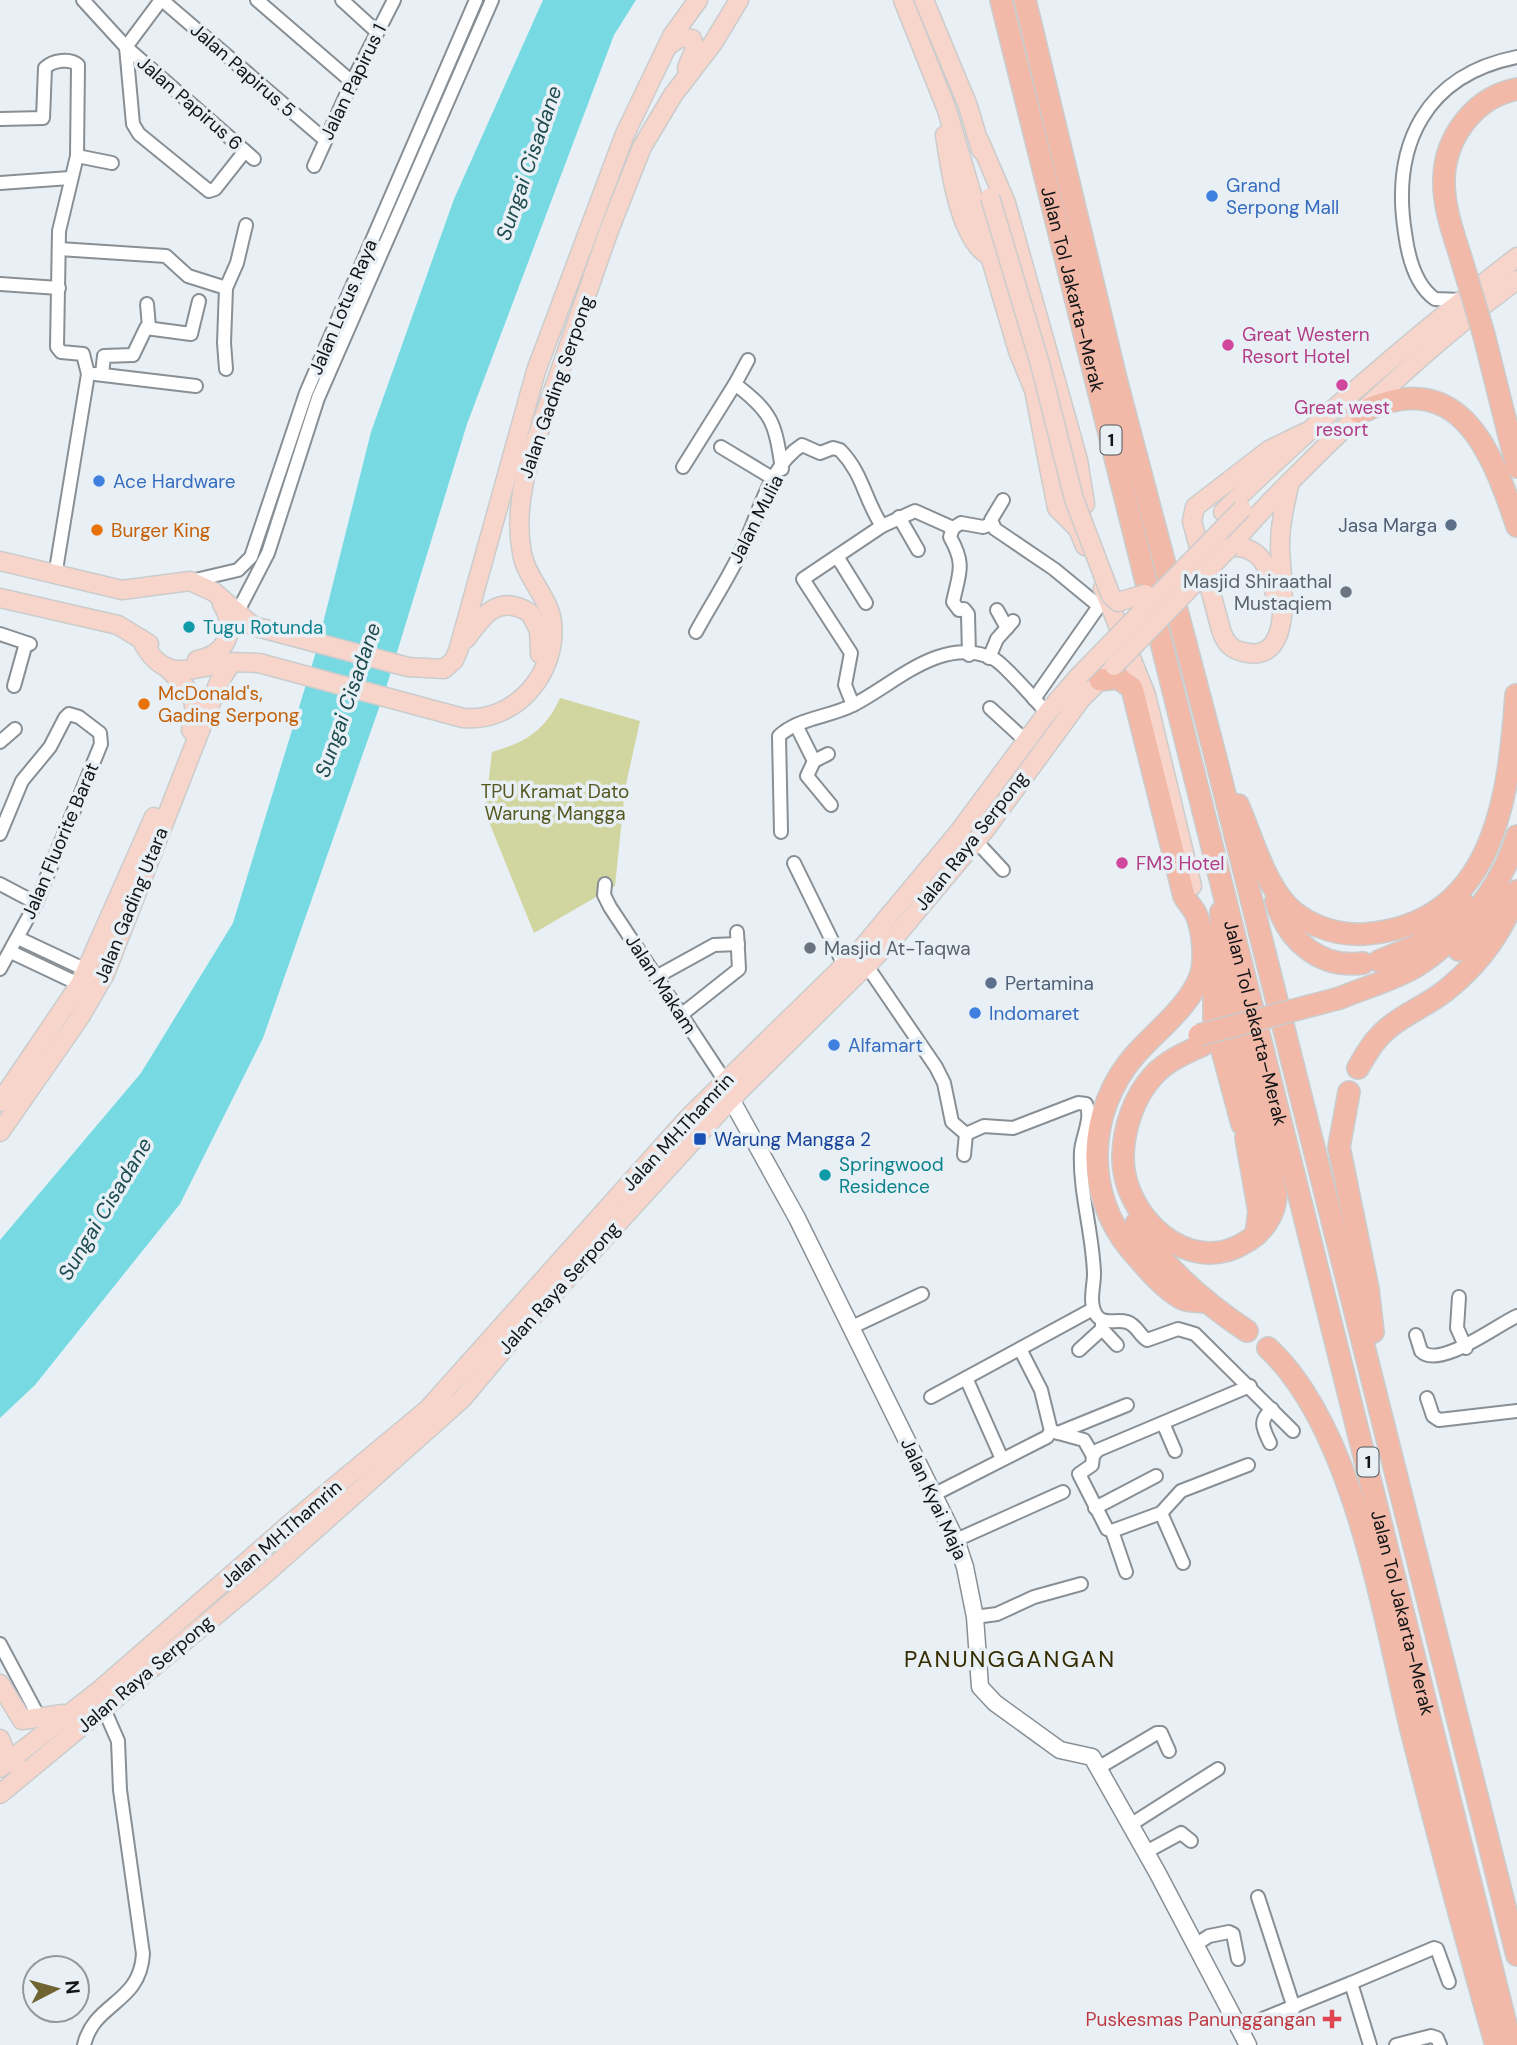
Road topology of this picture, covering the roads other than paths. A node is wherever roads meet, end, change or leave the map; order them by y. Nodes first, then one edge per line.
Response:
1 (83, 0) edge
2 (162, 0) edge
3 (257, 0) edge
4 (342, 0) edge
5 (394, 0) edge
6 (476, 0) edge
7 (492, 0) edge
8 (699, 0) edge
9 (903, 0) edge
10 (924, 0) edge
11 (1001, 0) edge
12 (1025, 0) edge
13 (735, 6) edge
14 (377, 32) junction
15 (668, 46) junction
16 (126, 47) junction
17 (1517, 57) edge
18 (352, 82) junction
19 (1517, 89) edge
20 (673, 95) junction
21 (1517, 100) edge
22 (0, 119) edge
23 (324, 139) junction
24 (979, 140) junction
25 (77, 156) junction
26 (112, 163) dead end
27 (314, 166) dead end
28 (70, 178) junction
29 (0, 183) edge
30 (246, 225) dead end
31 (59, 249) junction
32 (1465, 255) junction
33 (1517, 257) edge
34 (1517, 280) edge
35 (0, 284) edge
36 (59, 288) junction
37 (226, 288) junction
38 (200, 300) dead end
39 (1462, 300) junction
40 (146, 304) dead end
41 (149, 327) junction
42 (1488, 332) junction
43 (748, 360) dead end
44 (226, 369) dead end
45 (88, 374) junction
46 (102, 374) junction
47 (734, 384) junction
48 (196, 386) dead end
49 (1360, 413) junction
50 (1517, 417) edge
51 (1306, 432) junction
52 (721, 447) dead end
53 (683, 467) dead end
54 (1517, 467) edge
55 (778, 474) junction
56 (1290, 482) junction
57 (1051, 484) junction
58 (1003, 500) dead end
59 (1243, 513) junction
60 (899, 517) junction
61 (992, 524) junction
62 (882, 526) junction
63 (1517, 526) edge
64 (953, 528) junction
65 (1230, 547) junction
66 (918, 550) dead end
67 (251, 557) junction
68 (838, 558) junction
69 (0, 561) edge
70 (261, 567) junction
71 (55, 576) junction
72 (191, 581) junction
73 (1144, 594) junction
74 (217, 595) junction
75 (0, 598) edge
76 (866, 603) dead end
77 (997, 610) dead end
78 (237, 613) junction
79 (1221, 630) junction
80 (696, 632) dead end
81 (0, 635) edge
82 (141, 639) junction
83 (458, 651) junction
84 (969, 655) junction
85 (989, 658) junction
86 (229, 662) junction
87 (166, 667) junction
88 (539, 675) junction
89 (1089, 675) junction
90 (14, 686) dead end
91 (1517, 695) edge
92 (1034, 699) junction
93 (853, 705) junction
94 (990, 708) dead end
95 (1054, 719) junction
96 (796, 725) junction
97 (15, 729) dead end
98 (0, 742) edge
99 (1023, 748) junction
100 (1214, 751) junction
101 (828, 754) dead end
102 (814, 761) junction
103 (831, 805) dead end
104 (1517, 812) edge
105 (781, 832) dead end
106 (0, 834) edge
107 (1517, 836) edge
108 (976, 841) junction
109 (794, 863) dead end
110 (1517, 866) edge
111 (1003, 870) dead end
112 (1267, 873) junction
113 (1221, 879) junction
114 (0, 884) edge
115 (605, 884) dead end
116 (1517, 891) edge
117 (36, 903) junction
118 (1196, 914) junction
119 (18, 938) junction
120 (11, 952) junction
121 (1224, 964) junction
122 (844, 965) junction
123 (867, 967) junction
124 (0, 969) edge
125 (656, 977) junction
126 (92, 981) junction
127 (818, 1002) junction
128 (1341, 1004) junction
129 (681, 1015) junction
130 (1201, 1040) junction
131 (1358, 1068) dead end
132 (725, 1082) junction
133 (1349, 1093) dead end
134 (731, 1099) junction
135 (0, 1102) edge
136 (0, 1132) edge
137 (966, 1134) junction
138 (964, 1155) dead end
139 (620, 1207) junction
140 (1256, 1235) junction
141 (922, 1294) dead end
142 (1459, 1297) dead end
143 (1207, 1302) junction
144 (1093, 1309) junction
145 (1517, 1315) edge
146 (1102, 1325) junction
147 (850, 1328) junction
148 (1247, 1331) dead end
149 (1416, 1335) dead end
150 (1117, 1345) dead end
151 (1268, 1348) dead end
152 (1466, 1348) junction
153 (1020, 1349) junction
154 (1079, 1350) dead end
155 (966, 1378) junction
156 (1250, 1386) junction
157 (931, 1397) dead end
158 (1427, 1398) dead end
159 (1380, 1404) junction
160 (1127, 1405) dead end
161 (1272, 1409) junction
162 (1517, 1410) edge
163 (1163, 1423) junction
164 (1293, 1431) dead end
165 (1055, 1432) junction
166 (1270, 1443) dead end
167 (1175, 1451) dead end
168 (1093, 1456) junction
169 (1002, 1459) junction
170 (1248, 1465) dead end
171 (1156, 1476) dead end
172 (1063, 1492) dead end
173 (933, 1495) junction
174 (1095, 1508) junction
175 (1161, 1513) junction
176 (1112, 1531) junction
177 (956, 1540) junction
178 (1183, 1563) dead end
179 (1126, 1572) dead end
180 (1081, 1584) dead end
181 (975, 1616) junction
182 (0, 1644) edge
183 (0, 1684) edge
184 (104, 1709) junction
185 (67, 1713) junction
186 (40, 1719) junction
187 (0, 1739) edge
188 (1169, 1751) dead end
189 (5, 1764) edge
190 (34, 1766) junction
191 (1098, 1768) junction
192 (1218, 1769) dead end
193 (0, 1794) edge
194 (1130, 1825) junction
195 (1191, 1841) dead end
196 (1146, 1852) junction
197 (1258, 1897) dead end
198 (1195, 1945) junction
199 (1517, 1955) edge
200 (1238, 1959) dead end
201 (1449, 1982) dead end
202 (1351, 1983) junction
203 (1294, 2008) junction
204 (1238, 2029) junction
205 (84, 2045) edge
206 (1248, 2045) edge
207 (1370, 2045) edge
208 (1396, 2045) edge
209 (1440, 2045) edge
210 (1496, 2045) edge
211 (1511, 2045) edge

1 - 16 street, Jalan Papirus 6
2 - 16 street
2 - 23 street, Jalan Papirus 5
3 - 18 street
4 - 14 street
5 - 14 street, Jalan Papirus 1
6 - 67 street, Jalan Lotus Raya
7 - 70 street, Jalan Lotus Raya
8 - 13 main road
8 - 15 main road, Jalan Gading Serpong
9 - 57 main road
10 - 24 main road
11 - 113 highway, Jalan Tol Jakarta–Merak / 1
12 - 100 highway, Jalan Tol Jakarta–Merak / 1
13 - 20 main road, Jalan Gading Serpong
14 - 18 street, Jalan Papirus 1
15 - 20 main road
15 - 83 main road, Jalan Gading Serpong
16 - 16 street, Jalan Papirus 6
17 - 39 street
18 - 23 street, Jalan Papirus 1
19 - 32 highway
20 - 88 main road, Jalan Gading Serpong
21 - 32 highway
22 - 25 street
23 - 27 street, Jalan Papirus 1
24 - 57 main road
24 - 73 main road, bridge
25 - 26 street
25 - 28 street
28 - 29 street
28 - 31 street
30 - 37 street
31 - 36 street
31 - 37 street
32 - 42 highway, bridge
33 - 39 main road
34 - 49 main road
35 - 36 street
36 - 45 street
37 - 44 street
38 - 41 street
39 - 51 main road
40 - 41 street
41 - 46 street
42 - 50 highway
42 - 54 highway
43 - 47 street
45 - 46 street
45 - 71 street
46 - 48 street
47 - 53 street
47 - 55 street
49 - 56 main road
49 - 63 highway
51 - 59 main road
51 - 79 main road
52 - 55 street
55 - 62 street, Jalan Mulia
55 - 80 street, Jalan Mulia
56 - 59 main road
56 - 79 main road
57 - 118 main road
58 - 61 street
59 - 65 main road
59 - 73 main road
59 - 89 main road
60 - 62 street
60 - 64 street
60 - 66 street
61 - 64 street
61 - 92 street
62 - 68 street
64 - 84 street
65 - 79 main road
65 - 89 main road, bridge
67 - 70 street
67 - 72 street
68 - 76 street
68 - 93 street
69 - 71 main road
70 - 78 street, Jalan Lotus Raya
71 - 72 main road
72 - 74 main road
73 - 89 main road
74 - 78 main road
74 - 82 main road
75 - 82 main road
77 - 85 street
78 - 83 main road
81 - 90 street
82 - 87 main road, Jalan Gading Utara
83 - 88 main road
84 - 85 street
84 - 93 street
85 - 92 street
86 - 87 main road, Jalan Gading Serpong
86 - 88 main road, Jalan Gading Serpong
86 - 126 main road, Jalan Gading Utara
87 - 126 main road, Jalan Gading Utara
89 - 95 main road, Jalan Raya Serpong
89 - 95 main road, Jalan Raya Serpong
89 - 118 highway
91 - 112 highway
92 - 95 street
93 - 96 street
94 - 99 street
95 - 99 main road, Jalan Raya Serpong
95 - 108 main road, Jalan Raya Serpong
96 - 102 street
96 - 105 street
97 - 98 street
99 - 122 main road, Jalan MH.Thamrin
100 - 112 highway
100 - 159 highway, Jalan Tol Jakarta–Merak / 1
101 - 102 street
102 - 103 street
104 - 112 highway
106 - 117 street, Jalan Fluorite Barat
107 - 128 highway
108 - 111 street
108 - 123 main road, Jalan Raya Serpong
109 - 122 street
110 - 128 highway
113 - 121 highway
113 - 211 highway, Jalan Tol Jakarta–Merak / 1
114 - 117 street
115 - 125 street, Jalan Makam
116 - 131 highway
117 - 119 street, Jalan Fluorite Barat
118 - 143 highway
119 - 120 street, Jalan Fluorite Barat
119 - 126 street
120 - 124 street, Jalan Fluorite Barat
120 - 126 street
121 - 140 highway
121 - 140 highway
122 - 127 main road, Jalan MH.Thamrin
123 - 127 main road, Jalan Raya Serpong
123 - 137 street
125 - 129 street, Jalan Makam
125 - 129 street
126 - 135 main road, Jalan Gading Utara
126 - 136 main road, Jalan Gading Utara
127 - 132 main road, Jalan MH.Thamrin
127 - 134 main road, Jalan Raya Serpong
128 - 130 highway
129 - 132 street, Jalan Makam
130 - 140 highway
130 - 143 highway
132 - 139 main road, Jalan MH.Thamrin
133 - 159 highway
134 - 139 main road, Jalan Raya Serpong
134 - 147 main road, Jalan Kyai Maja
137 - 138 street
137 - 144 street
139 - 184 main road, Jalan Raya Serpong
139 - 185 main road, Jalan MH.Thamrin
141 - 147 street
142 - 152 street
143 - 148 highway
144 - 146 street
144 - 153 street
145 - 152 street
146 - 150 street
146 - 154 street
146 - 156 street
147 - 173 main road, Jalan Kyai Maja
149 - 152 street
151 - 210 highway
153 - 155 street
153 - 165 street
155 - 157 street
155 - 169 street
156 - 161 street
156 - 163 street
158 - 162 street
159 - 199 highway, Jalan Tol Jakarta–Merak / 1
160 - 165 street
161 - 164 street
161 - 166 street
163 - 167 street
163 - 168 street
165 - 168 street
165 - 169 street
168 - 174 street
169 - 173 street
170 - 175 street
171 - 174 street
172 - 177 street
173 - 177 main road, Jalan Kyai Maja
174 - 176 street
175 - 176 street
175 - 178 street
176 - 179 street
177 - 181 main road, Jalan Kyai Maja
180 - 181 street
181 - 191 main road, Jalan Kyai Maja
182 - 186 street
183 - 186 main road
184 - 190 main road, Jalan Raya Serpong
184 - 205 street
185 - 186 main road
185 - 189 main road, Jalan MH.Thamrin
187 - 189 main road
188 - 191 street
189 - 190 main road
190 - 193 main road, Jalan Raya Serpong
191 - 194 main road
192 - 194 street
194 - 196 main road
195 - 196 street
196 - 198 main road
197 - 203 street
198 - 200 street
198 - 204 main road
201 - 202 street
202 - 203 street
202 - 207 street
203 - 204 street
204 - 206 main road
208 - 209 street

